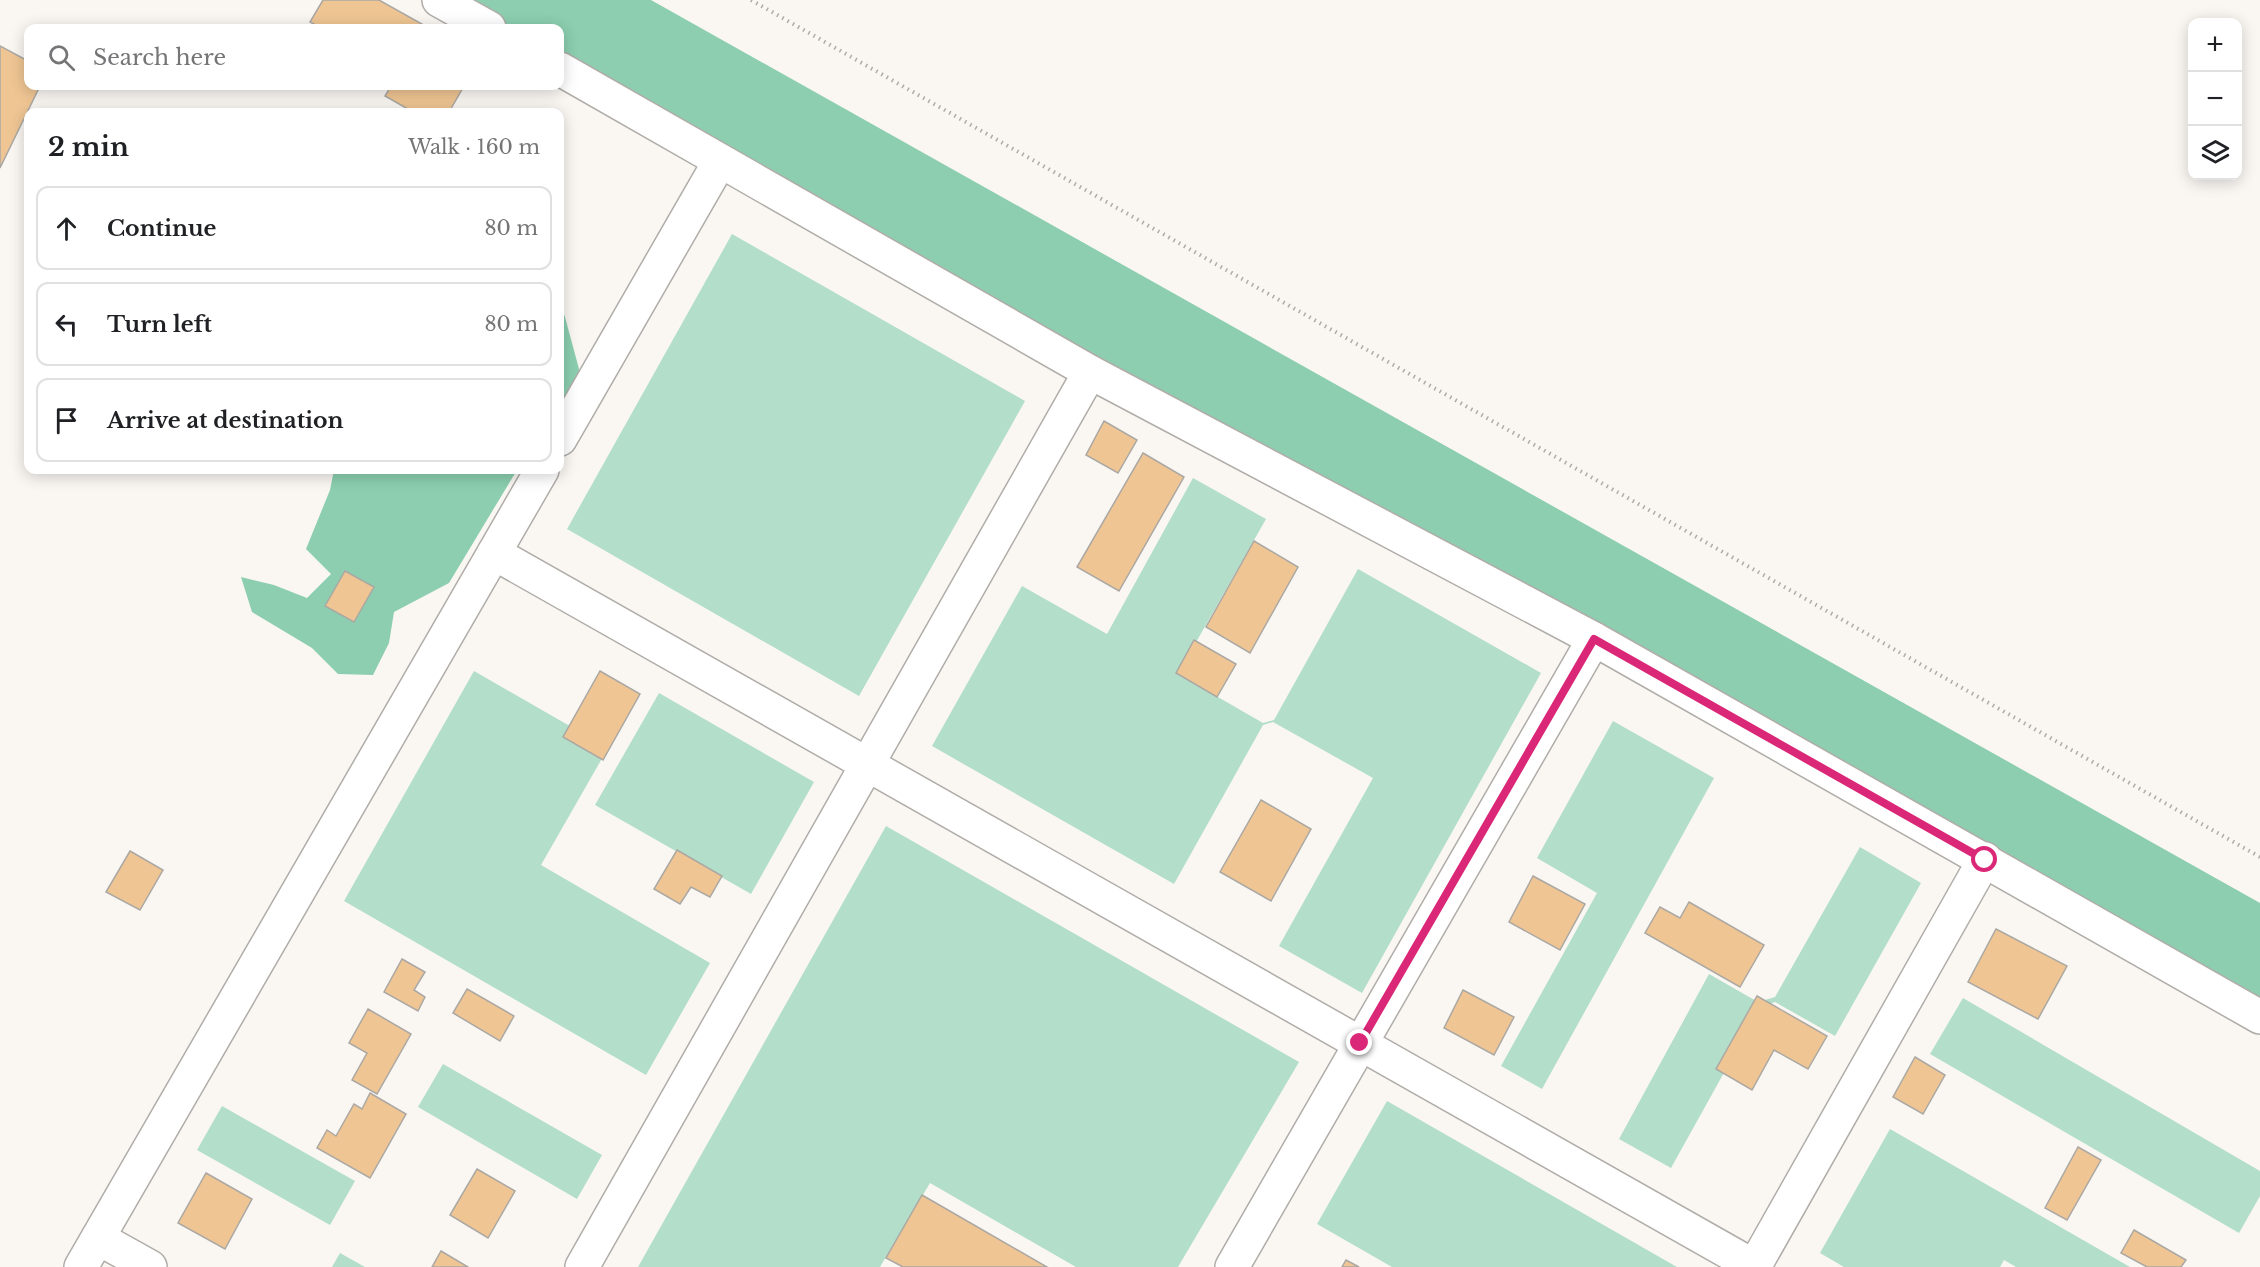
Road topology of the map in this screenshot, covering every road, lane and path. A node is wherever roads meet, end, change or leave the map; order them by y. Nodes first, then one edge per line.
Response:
1 (439, 0) edge
2 (751, 0) edge
3 (482, 24) edge
4 (564, 71) edge
5 (720, 161) junction
6 (1090, 372) junction
7 (564, 432) edge
8 (540, 474) edge
9 (494, 553) junction
10 (1594, 639) junction
11 (867, 764) junction
12 (2260, 857) edge
13 (1985, 860) junction
14 (2260, 1017) edge
15 (1360, 1043) junction
16 (98, 1238) junction
17 (81, 1267) edge
18 (150, 1267) edge
19 (582, 1267) edge
20 (1232, 1267) edge
21 (1754, 1267) edge

1 - 3 street
2 - 12 path
4 - 5 street
5 - 6 street
5 - 7 street
6 - 10 street
6 - 11 street
8 - 9 street
9 - 11 street
9 - 16 street
10 - 13 street
10 - 15 street
11 - 15 street
11 - 19 street
13 - 14 street
13 - 21 street
15 - 20 street
15 - 21 street
16 - 17 street
16 - 18 street

